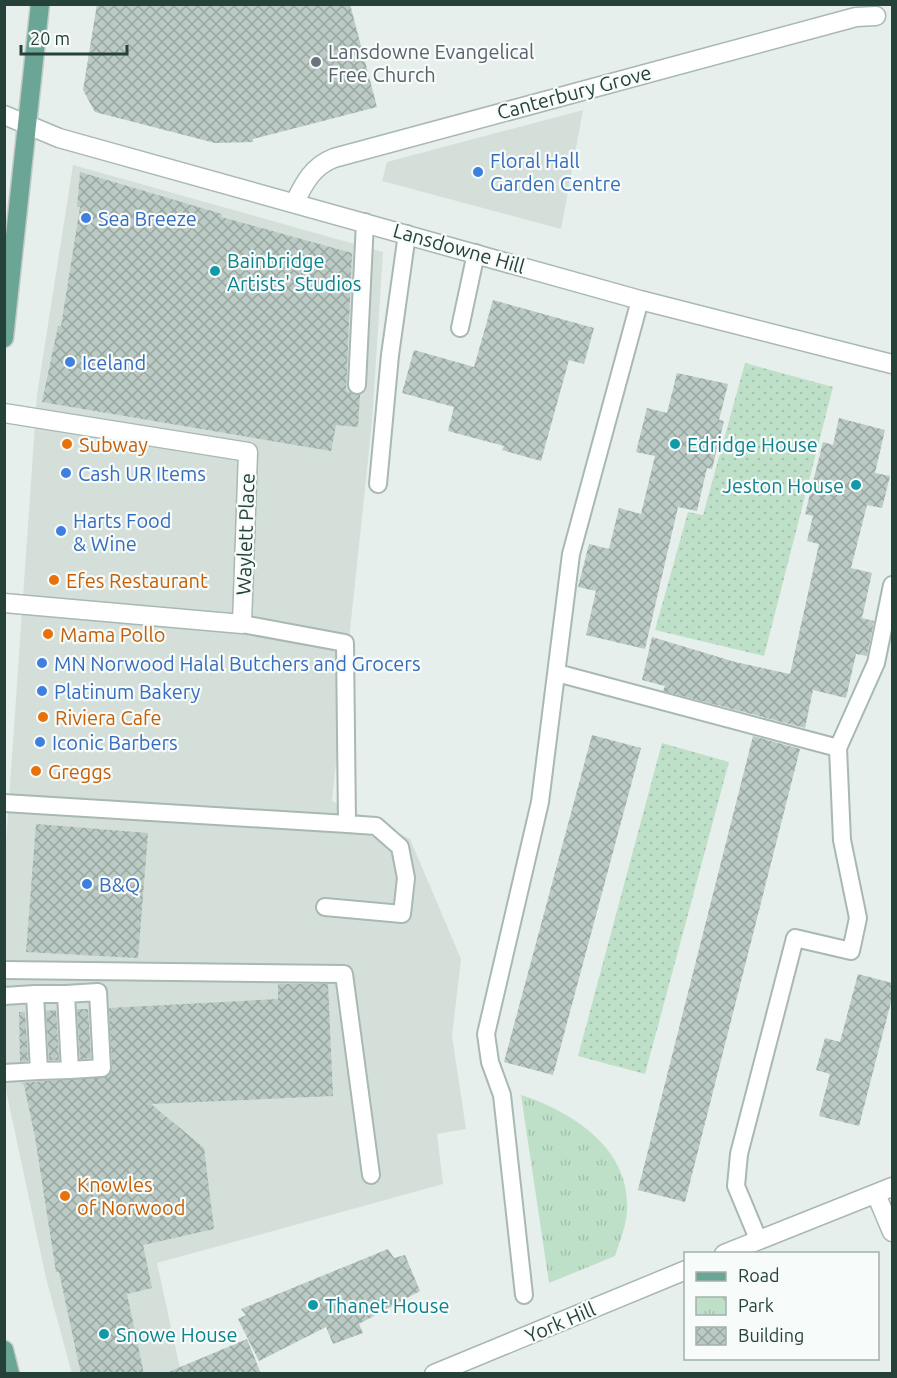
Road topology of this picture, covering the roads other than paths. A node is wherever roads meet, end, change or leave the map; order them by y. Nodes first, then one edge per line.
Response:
1 (39, 4) edge
2 (876, 16) dead end
3 (4, 115) edge
4 (28, 123) junction
5 (295, 202) junction
6 (365, 222) junction
7 (407, 234) junction
8 (10, 247) edge
9 (476, 253) junction
10 (640, 300) junction
11 (459, 328) dead end
12 (4, 338) edge
13 (892, 364) edge
14 (357, 385) dead end
15 (4, 413) edge
16 (378, 484) dead end
17 (892, 585) edge
18 (4, 603) edge
19 (242, 624) junction
20 (557, 673) junction
21 (838, 748) junction
22 (4, 803) edge
23 (347, 824) junction
24 (325, 907) dead end
25 (4, 970) edge
26 (35, 994) junction
27 (66, 994) junction
28 (4, 996) edge
29 (70, 1070) junction
30 (39, 1071) junction
31 (4, 1073) edge
32 (370, 1175) dead end
33 (884, 1190) edge
34 (892, 1232) edge
35 (758, 1239) junction
36 (729, 1252) edge
37 (684, 1271) edge
38 (524, 1295) dead end
39 (4, 1350) edge
40 (10, 1374) edge
41 (434, 1374) edge

1 - 4 main road
2 - 5 street, Canterbury Grove
3 - 4 street, Lansdowne Hill
4 - 5 street, Lansdowne Hill
4 - 8 main road
5 - 6 street, Lansdowne Hill
6 - 7 street, Lansdowne Hill
6 - 14 lane
7 - 9 street, Lansdowne Hill
7 - 16 lane
8 - 12 main road
9 - 10 street, Lansdowne Hill
9 - 11 lane
10 - 13 street, Lansdowne Hill
10 - 20 lane
15 - 19 street, Waylett Place
17 - 21 lane
18 - 19 street, Waylett Place
19 - 23 lane
20 - 21 lane
20 - 38 lane
21 - 35 lane
22 - 23 lane
23 - 24 lane
25 - 32 lane
26 - 27 lane
26 - 28 lane
26 - 30 lane
27 - 29 lane
27 - 29 lane
29 - 30 lane
30 - 31 lane
33 - 34 street
33 - 35 street
35 - 36 street
37 - 41 street, York Hill
39 - 40 main road

